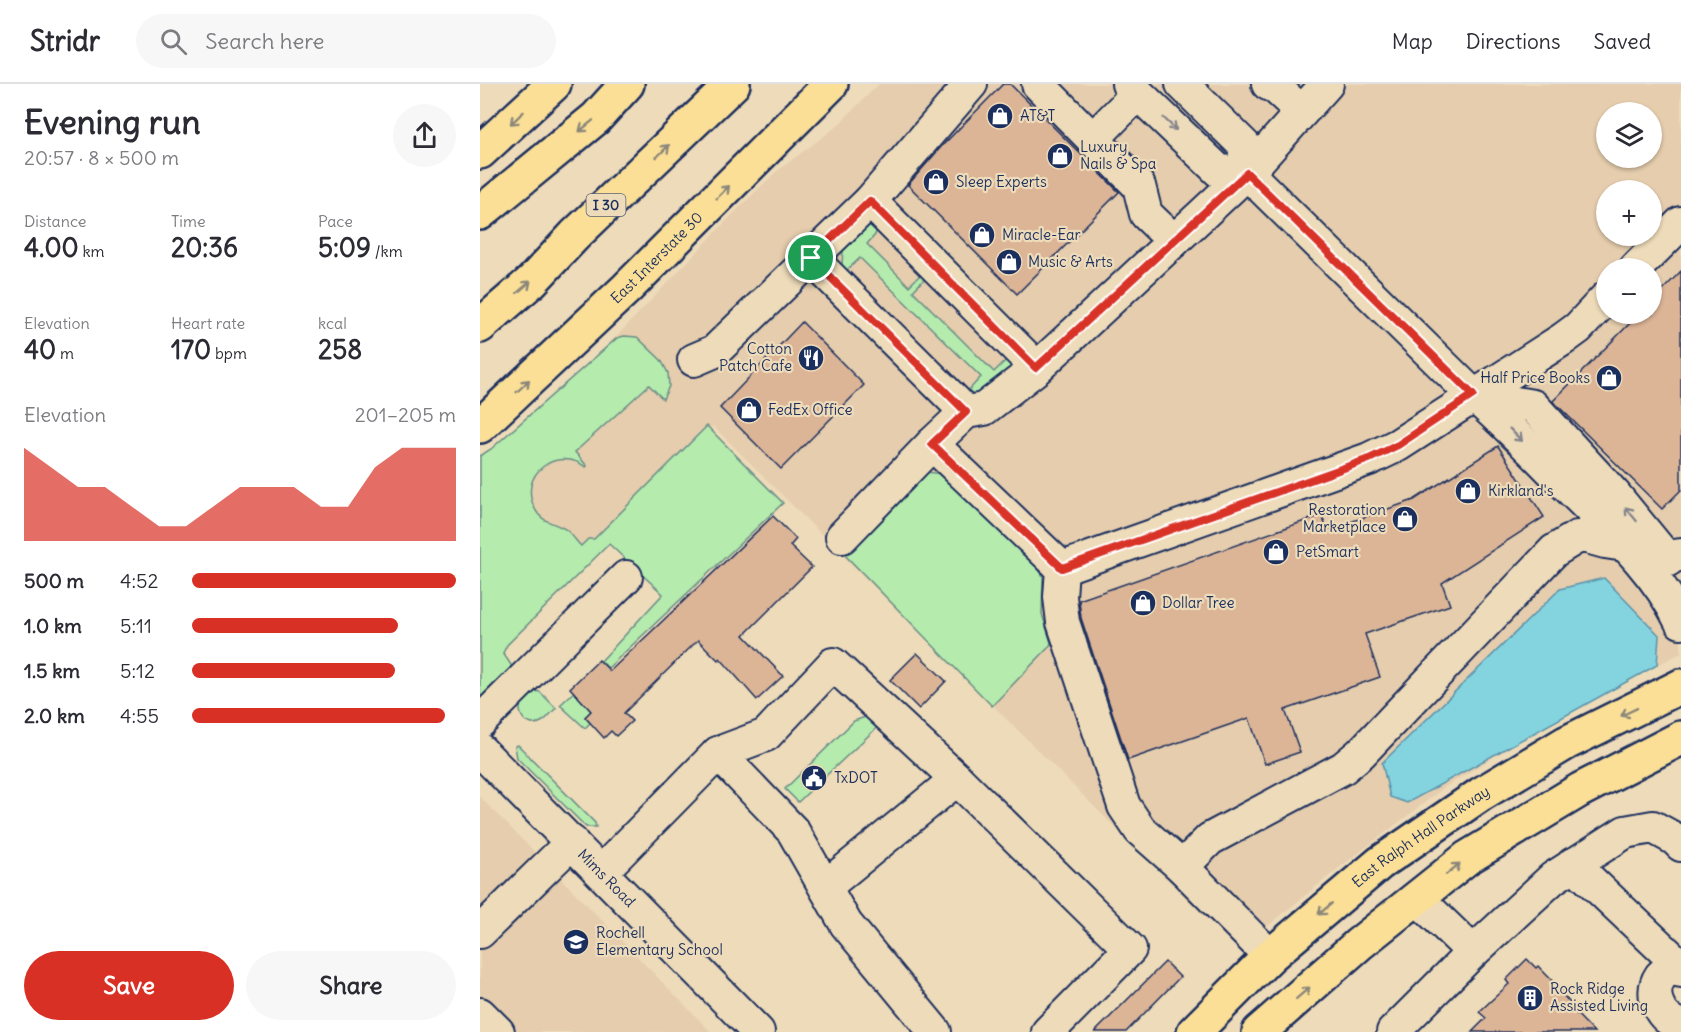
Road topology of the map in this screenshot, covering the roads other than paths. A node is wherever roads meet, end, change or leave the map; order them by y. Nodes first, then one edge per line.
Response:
1 (554, 84) edge
2 (627, 84) edge
3 (733, 84) edge
4 (831, 84) edge
5 (970, 84) edge
6 (1038, 84) edge
7 (1182, 84) edge
8 (1268, 84) edge
9 (1327, 84) edge
10 (1133, 89) edge
11 (1301, 111) junction
12 (1093, 140) junction
13 (480, 152) edge
14 (1247, 173) junction
15 (870, 201) junction
16 (480, 213) edge
17 (1681, 223) edge
18 (1174, 241) junction
19 (811, 258) junction
20 (1646, 258) edge
21 (1596, 309) edge
22 (480, 326) edge
23 (694, 360) dead end
24 (1036, 368) junction
25 (1473, 395) junction
26 (966, 412) junction
27 (480, 426) edge
28 (932, 444) junction
29 (842, 537) dead end
30 (1625, 545) junction
31 (1676, 563) edge
32 (1062, 568) junction
33 (626, 577) dead end
34 (1681, 622) edge
35 (1681, 686) edge
36 (480, 722) edge
37 (1681, 738) edge
38 (480, 750) edge
39 (718, 753) junction
40 (957, 779) junction
41 (572, 842) junction
42 (1681, 845) edge
43 (1573, 864) junction
44 (1182, 867) junction
45 (601, 872) junction
46 (825, 887) junction
47 (1417, 898) junction
48 (480, 932) edge
49 (1473, 952) junction
50 (1270, 956) junction
51 (1676, 970) edge
52 (480, 1014) edge
53 (1681, 1025) edge
54 (498, 1032) edge
55 (758, 1032) edge
56 (935, 1032) edge
57 (1048, 1032) edge
58 (1194, 1032) edge
59 (1259, 1032) edge
60 (1393, 1032) edge

1 -> 13 main road
2 -> 16 main road
22 -> 3 main road, I 30
27 -> 4 main road, East Interstate 30
5 - 15 street
6 - 12 street
7 - 14 street
8 - 11 street
9 - 11 street
10 - 12 street
10 -> 14 street
11 - 14 street
12 - 18 street
14 - 18 street
14 - 25 street
15 - 19 street
15 - 24 street
17 - 20 street
18 - 24 street
19 - 23 street
19 - 26 street
21 - 25 street
24 - 26 street
25 -> 30 street
31 -> 25 street
25 - 32 street
26 - 28 street
28 - 29 street
28 - 32 street
30 - 31 street
30 - 34 street
30 - 44 street
32 - 44 street
33 - 36 street
35 -> 50 main road, East Ralph Hall Parkway
47 -> 37 main road
38 - 41 street, Mims Road
39 - 40 street
39 - 45 street
39 - 46 street
40 - 46 street
40 - 57 street
41 - 45 street, Mims Road
41 - 48 street
42 - 43 street
43 - 49 street
43 - 51 street
44 - 50 street
45 - 55 street, Mims Road
46 - 56 street
47 - 49 street
59 -> 47 main road
49 - 60 street
50 - 58 main road, East Ralph Hall Parkway
51 - 53 street
52 - 54 street

